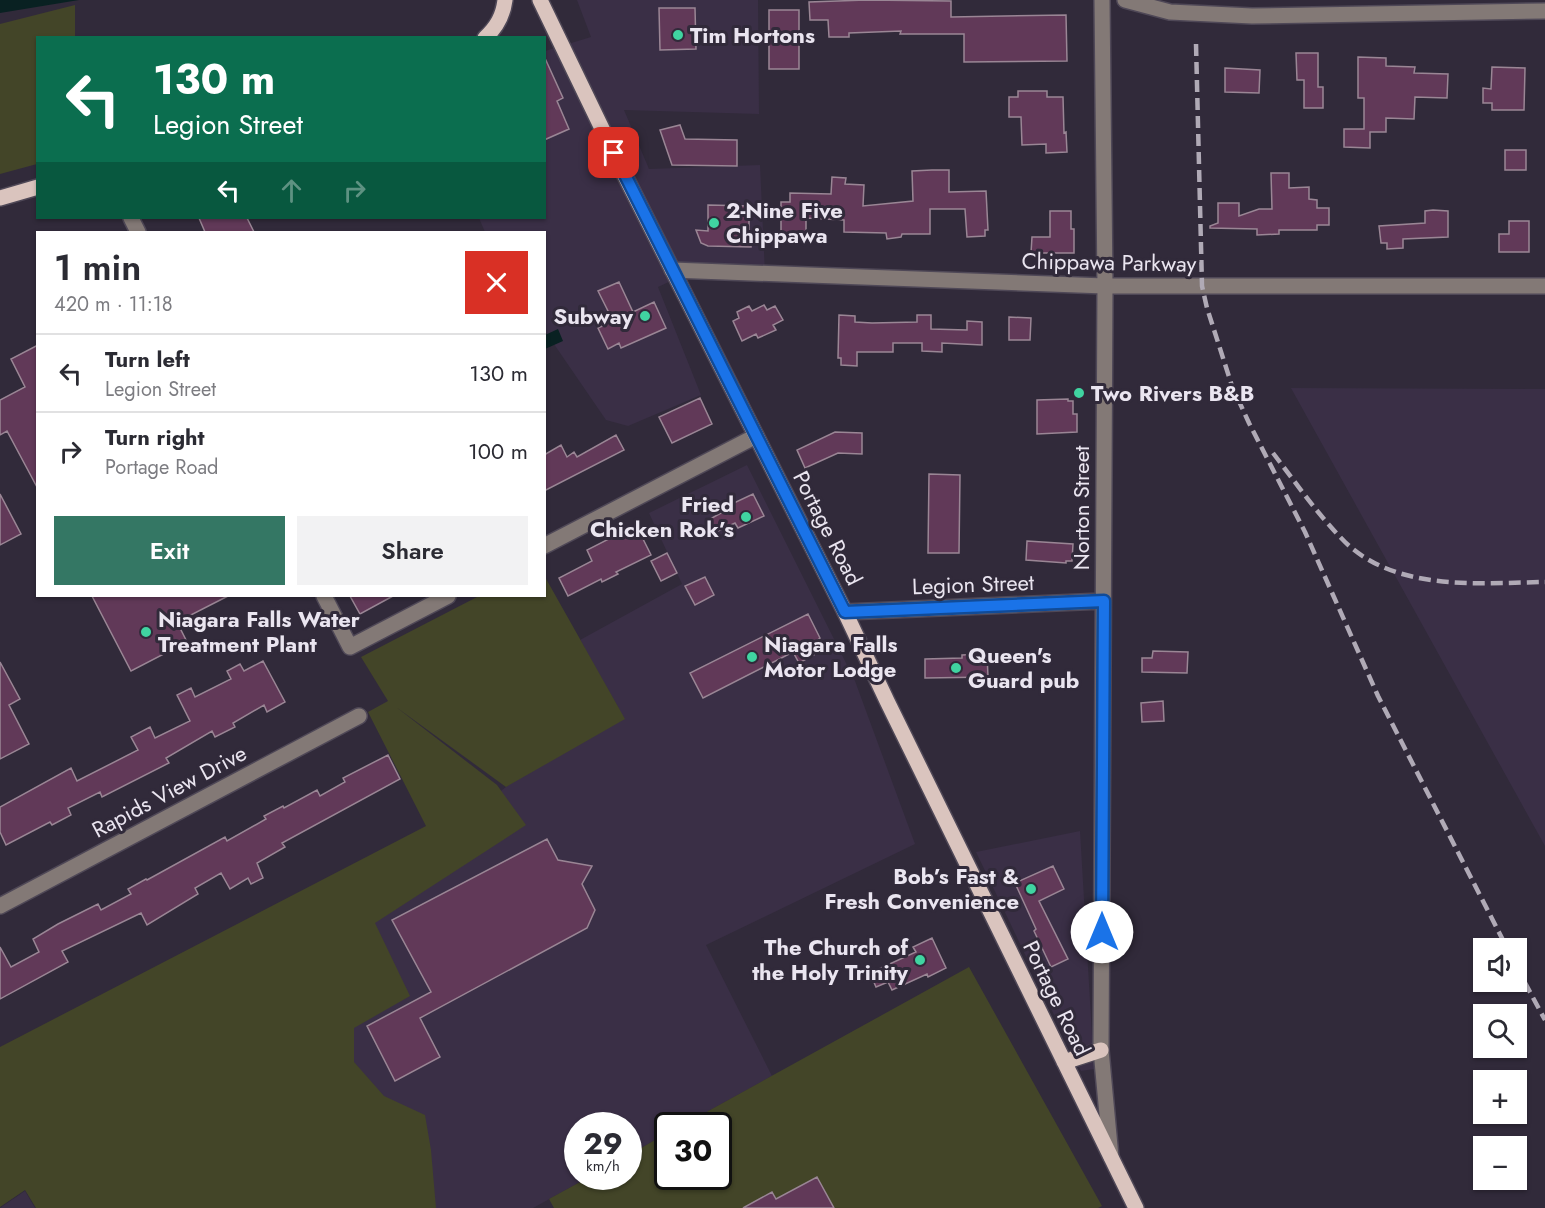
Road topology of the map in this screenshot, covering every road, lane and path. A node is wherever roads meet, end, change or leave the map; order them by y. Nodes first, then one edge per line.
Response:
1 (505, 0) edge
2 (540, 0) edge
3 (1102, 0) edge
4 (1125, 0) edge
5 (1545, 11) edge
6 (487, 36) edge
7 (551, 38) edge
8 (36, 188) edge
9 (0, 198) edge
10 (672, 270) junction
11 (1105, 286) junction
12 (1545, 286) edge
13 (756, 436) junction
14 (546, 545) edge
15 (325, 597) edge
16 (446, 597) edge
17 (1104, 601) junction
18 (845, 612) junction
19 (359, 716) dead end
20 (0, 906) edge
21 (1101, 1050) junction
22 (1064, 1062) junction
23 (1112, 1160) junction
24 (1136, 1208) edge

1 - 6 main road
2 - 7 main road, Portage Road
3 - 11 street, Norton Street
4 - 5 street
7 - 10 main road, Portage Road
8 - 9 main road
10 - 11 street, Chippawa Parkway
10 - 13 main road, Portage Road
11 - 12 street, Chippawa Parkway
11 - 17 street, Norton Street
13 - 14 street
13 - 18 main road, Portage Road
15 - 16 street
17 - 18 street, Legion Street
17 - 21 street, Norton Street
18 - 22 main road, Portage Road
19 - 20 street, Rapids View Drive
21 - 22 main road
21 - 23 street, Norton Street
22 - 23 main road, Portage Road
23 - 24 main road, Portage Road

